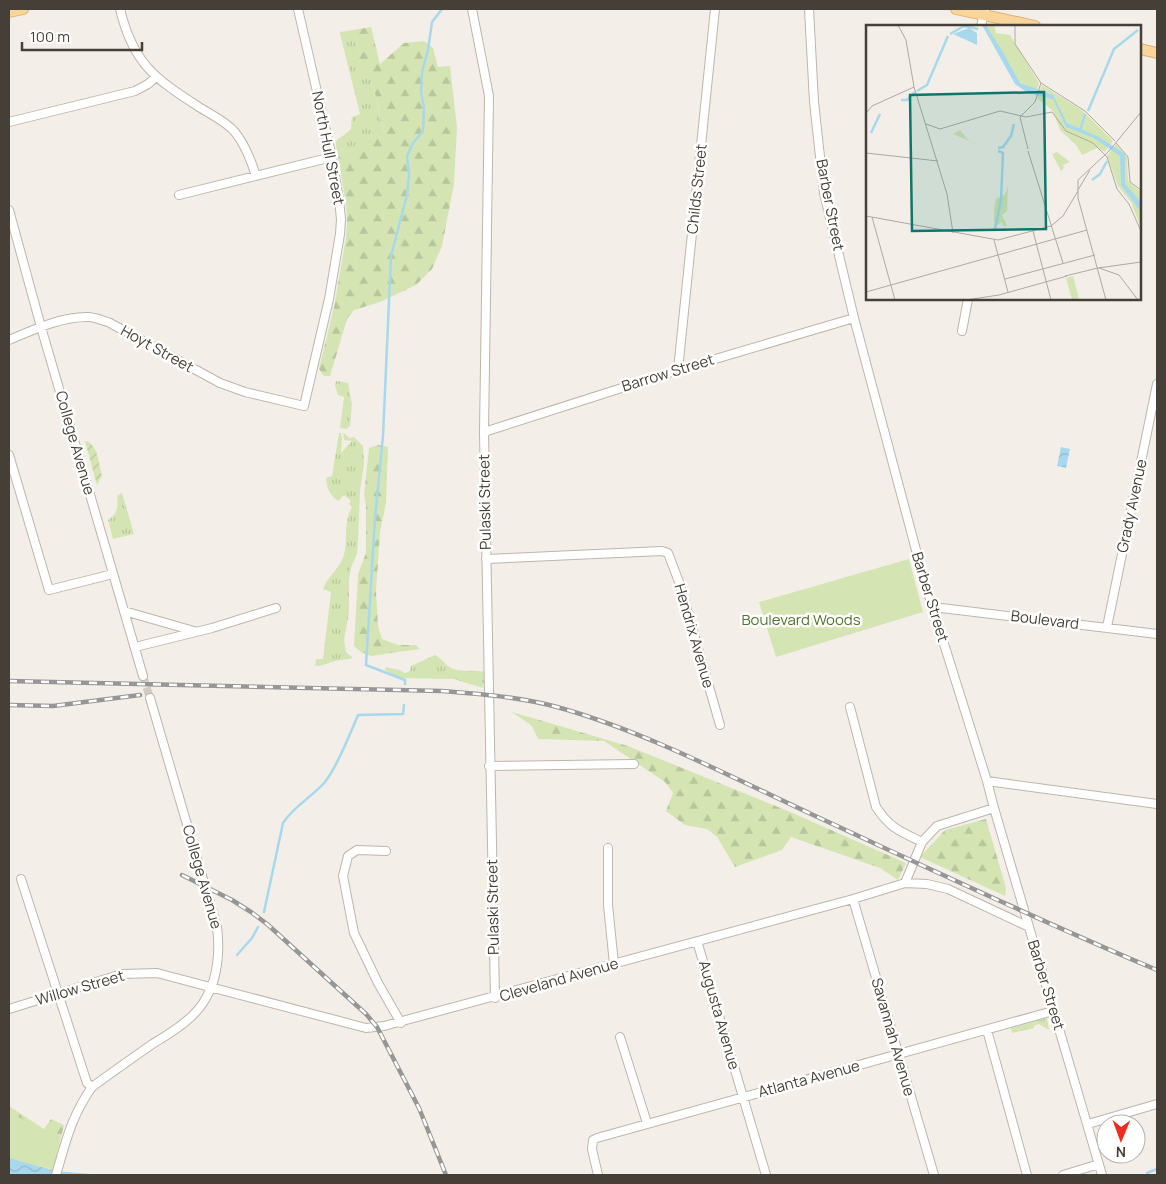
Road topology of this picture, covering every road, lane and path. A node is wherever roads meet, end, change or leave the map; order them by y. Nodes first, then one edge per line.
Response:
1 (23, 9) edge
2 (120, 9) edge
3 (298, 9) edge
4 (472, 9) edge
5 (715, 9) edge
6 (809, 9) edge
7 (956, 9) edge
8 (9, 12) edge
9 (984, 12) edge
10 (981, 25) edge
11 (1031, 25) edge
12 (1141, 49) edge
13 (1157, 53) edge
14 (156, 77) junction
15 (9, 122) edge
16 (332, 157) junction
17 (256, 176) junction
18 (179, 195) dead end
19 (9, 210) edge
20 (12, 235) edge
21 (968, 300) edge
22 (854, 318) junction
23 (41, 327) junction
24 (962, 330) dead end
25 (9, 340) edge
26 (678, 370) junction
27 (1157, 384) edge
28 (304, 406) joint
29 (484, 432) junction
30 (9, 455) edge
31 (486, 559) junction
32 (113, 574) junction
33 (932, 607) junction
34 (276, 608) dead end
35 (124, 611) junction
36 (1107, 627) junction
37 (196, 632) junction
38 (1157, 634) edge
39 (135, 647) junction
40 (143, 676) tunnel mouth
41 (150, 698) tunnel mouth
42 (850, 707) dead end
43 (720, 725) dead end
44 (634, 764) dead end
45 (489, 766) junction
46 (988, 782) junction
47 (1157, 804) edge
48 (994, 808) junction
49 (922, 842) junction
50 (608, 848) dead end
51 (386, 851) dead end
52 (21, 879) dead end
53 (905, 883) junction
54 (853, 899) junction
55 (1028, 927) junction
56 (697, 941) junction
57 (614, 964) junction
58 (211, 987) junction
59 (59, 993) junction
60 (495, 998) junction
61 (9, 1009) edge
62 (1053, 1011) junction
63 (401, 1022) junction
64 (987, 1030) junction
65 (620, 1037) dead end
66 (898, 1055) junction
67 (92, 1087) junction
68 (743, 1098) junction
69 (1157, 1104) edge
70 (648, 1123) junction
71 (1088, 1124) junction
72 (1096, 1153) edge
73 (1099, 1164) joint
74 (597, 1172) edge
75 (56, 1175) edge
76 (766, 1175) edge
77 (934, 1175) edge
78 (1027, 1175) edge
79 (1063, 1175) edge
80 (1102, 1175) edge

1 - 8 main road
2 - 14 street
3 - 16 street, North Hull Street
4 - 29 street, Pulaski Street
5 - 26 street, Childs Street
6 - 22 street, Barber Street
7 - 9 main road
9 - 10 street
9 - 11 main road
12 - 13 main road
14 - 15 street
14 - 17 street
16 - 17 street
16 - 28 street, North Hull Street
17 - 18 street
19 - 20 street, College Avenue
20 - 23 street, College Avenue
21 - 24 street
22 - 26 street, Barrow Street
22 - 33 street, Barber Street
23 - 25 street, Hoyt Street
23 - 28 street, Hoyt Street
23 - 32 street, College Avenue
26 - 29 street, Barrow Street
27 - 36 street, Grady Avenue
29 - 31 street, Pulaski Street
30 - 32 street
31 - 43 street, Hendrix Avenue
31 - 45 street, Pulaski Street
32 - 35 street, College Avenue
33 - 36 street, Boulevard
33 - 46 street, Barber Street
34 - 37 street
35 - 37 street
35 - 39 street, College Avenue
36 - 38 street, Boulevard
37 - 39 street
39 - 40 street, College Avenue
41 - 58 street, College Avenue
42 - 49 street
44 - 45 street
45 - 60 street, Pulaski Street
46 - 47 street
46 - 48 street, Barber Street
48 - 49 street
48 - 55 street, Barber Street
49 - 53 street
50 - 57 street
51 - 63 street
52 - 59 street
53 - 54 street, Cleveland Avenue
53 - 55 street, Cleveland Avenue
54 - 56 street, Cleveland Avenue
54 - 66 street, Savannah Avenue
55 - 62 street, Barber Street
56 - 57 street, Cleveland Avenue
56 - 68 street, Augusta Avenue
57 - 60 street, Cleveland Avenue
58 - 59 street, Willow Street
58 - 63 street, Cleveland Avenue
58 - 67 street, College Avenue
59 - 61 street, Willow Street
59 - 67 street
60 - 63 street, Cleveland Avenue
62 - 64 street, Atlanta Avenue
62 - 71 street, Barber Street
64 - 66 street, Atlanta Avenue
64 - 78 street
65 - 70 street
66 - 68 street, Atlanta Avenue
66 - 77 street, Savannah Avenue
67 - 75 street, College Avenue
68 - 70 street, Atlanta Avenue
68 - 76 street, Augusta Avenue
69 - 71 street
70 - 74 street, Atlanta Avenue
71 - 72 street, Barber Street
73 - 79 street
73 - 80 street, Barber Street

